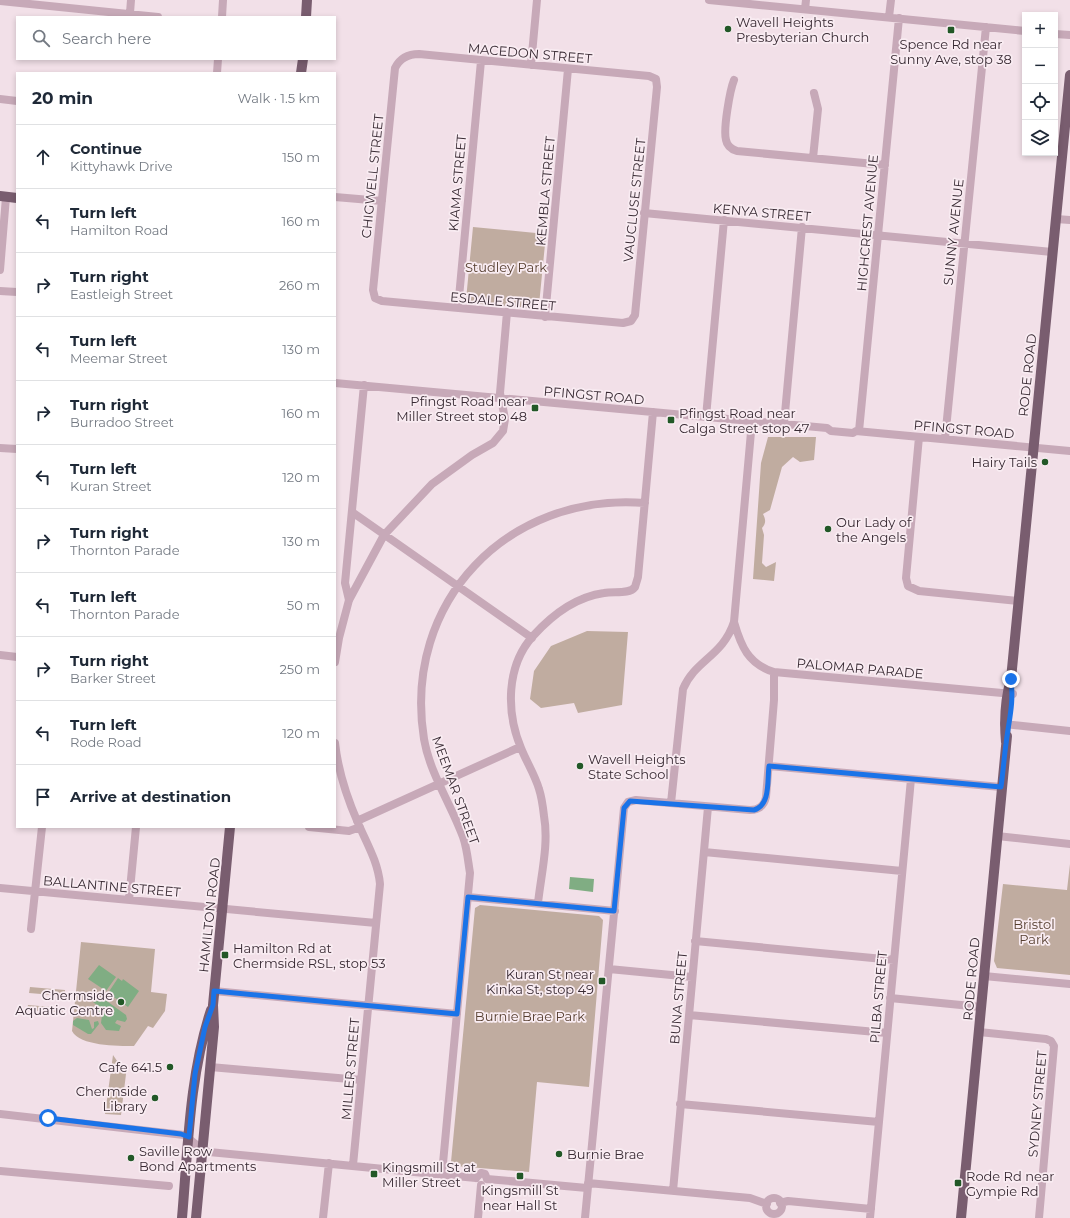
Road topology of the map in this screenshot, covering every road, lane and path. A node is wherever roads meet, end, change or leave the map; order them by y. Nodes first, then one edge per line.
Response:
1 (131, 0) edge
2 (223, 0) edge
3 (307, 0) edge
4 (537, 0) edge
5 (709, 0) edge
6 (719, 0) edge
7 (806, 0) edge
8 (891, 0) edge
9 (0, 1) edge
10 (805, 9) junction
11 (130, 13) junction
12 (151, 16) edge
13 (222, 16) edge
14 (306, 16) edge
15 (889, 17) junction
16 (899, 18) junction
17 (986, 27) junction
18 (1022, 31) edge
19 (1058, 34) edge
20 (1070, 36) edge
21 (402, 58) joint
22 (218, 60) edge
23 (303, 60) edge
24 (481, 61) junction
25 (531, 65) junction
26 (568, 68) junction
27 (217, 72) edge
28 (301, 72) edge
29 (1070, 75) edge
30 (656, 79) joint
31 (734, 80) dead end
32 (814, 93) dead end
33 (0, 99) edge
34 (16, 101) edge
35 (1068, 122) edge
36 (813, 158) junction
37 (885, 166) junction
38 (3, 196) edge
39 (336, 197) edge
40 (16, 198) edge
41 (382, 202) junction
42 (644, 213) junction
43 (1056, 219) junction
44 (724, 220) junction
45 (1070, 220) edge
46 (802, 228) junction
47 (878, 235) junction
48 (964, 243) junction
49 (1052, 252) junction
50 (0, 270) edge
51 (0, 291) edge
52 (16, 292) edge
53 (375, 298) joint
54 (458, 308) junction
55 (507, 312) junction
56 (545, 317) junction
57 (631, 322) joint
58 (336, 383) edge
59 (364, 385) junction
60 (502, 398) junction
61 (653, 412) junction
62 (706, 417) junction
63 (752, 421) junction
64 (784, 424) junction
65 (858, 431) junction
66 (920, 437) junction
67 (945, 440) junction
68 (1033, 447) junction
69 (0, 448) edge
70 (16, 449) edge
71 (1070, 450) edge
72 (645, 503) junction
73 (352, 512) junction
74 (384, 535) junction
75 (458, 587) junction
76 (349, 600) junction
77 (1019, 601) junction
78 (734, 622) junction
79 (532, 638) junction
80 (0, 655) edge
81 (336, 656) edge
82 (16, 657) edge
83 (774, 672) junction
84 (1010, 694) junction
85 (1007, 724) junction
86 (1070, 730) edge
87 (520, 747) junction
88 (336, 750) edge
89 (769, 766) junction
90 (911, 779) junction
91 (439, 784) junction
92 (1001, 787) junction
93 (672, 803) junction
94 (708, 807) junction
95 (359, 824) junction
96 (42, 828) edge
97 (136, 828) edge
98 (230, 828) edge
99 (319, 828) edge
100 (997, 836) junction
101 (1070, 844) edge
102 (704, 852) junction
103 (902, 871) junction
104 (0, 888) edge
105 (36, 891) junction
106 (468, 897) junction
107 (129, 900) junction
108 (538, 903) junction
109 (222, 909) junction
110 (614, 911) junction
111 (376, 923) junction
112 (31, 929) dead end
113 (695, 941) junction
114 (894, 960) junction
115 (609, 969) junction
116 (692, 976) junction
117 (984, 976) junction
118 (1070, 984) edge
119 (214, 991) junction
120 (890, 998) junction
121 (213, 1005) junction
122 (368, 1005) junction
123 (981, 1006) junction
124 (457, 1014) junction
125 (689, 1015) junction
126 (979, 1032) junction
127 (887, 1033) junction
128 (210, 1067) junction
129 (361, 1080) junction
130 (680, 1104) junction
131 (0, 1114) edge
132 (879, 1122) junction
133 (189, 1137) junction
134 (202, 1150) junction
135 (329, 1163) junction
136 (353, 1165) junction
137 (0, 1171) edge
138 (442, 1174) junction
139 (484, 1182) junction
140 (588, 1185) junction
141 (169, 1186) dead end
142 (673, 1191) junction
143 (780, 1202) junction
144 (766, 1204) junction
145 (871, 1209) junction
146 (776, 1216) edge
147 (182, 1218) edge
148 (196, 1218) edge
149 (323, 1218) edge
150 (478, 1218) edge
151 (584, 1218) edge
152 (870, 1218) edge
153 (961, 1218) edge
154 (1039, 1218) edge

1 - 11 street
2 - 13 street
3 - 14 main road
4 - 25 street
5 - 6 street
6 - 10 street
7 - 10 street
8 - 15 street
9 - 11 street
10 - 15 street
11 - 12 street
15 - 16 street
16 - 17 street
16 - 37 street, HIGHCREST AVENUE
17 - 18 street
17 - 48 street, SUNNY AVENUE
19 - 20 street
21 - 24 street, MACEDON STREET
21 - 41 street, CHIGWELL STREET
22 - 27 street
23 - 28 main road
24 - 25 street, MACEDON STREET
24 - 54 street, KIAMA STREET
25 - 26 street, MACEDON STREET
26 - 30 street, MACEDON STREET
26 - 56 street, KEMBLA STREET
29 - 35 main road, RODE ROAD
30 - 42 street, VAUCLUSE STREET
31 - 36 street
32 - 36 street
33 - 34 street
35 - 43 main road, RODE ROAD
36 - 37 street
37 - 47 street, HIGHCREST AVENUE
38 - 40 main road
38 - 50 street
39 - 41 street
41 - 53 street, CHIGWELL STREET
42 - 44 street, KENYA STREET
42 - 57 street, VAUCLUSE STREET
43 - 45 street
43 - 49 main road, RODE ROAD
44 - 46 street, KENYA STREET
44 - 62 street
46 - 47 street, KENYA STREET
46 - 64 street
47 - 48 street, KENYA STREET
47 - 65 street, HIGHCREST AVENUE
48 - 49 street, KENYA STREET
48 - 67 street, SUNNY AVENUE
49 - 68 main road, RODE ROAD
51 - 52 street
53 - 54 street, ESDALE STREET
54 - 55 street, ESDALE STREET
55 - 56 street, ESDALE STREET
55 - 60 street
56 - 57 street, ESDALE STREET
58 - 59 street, PFINGST ROAD
59 - 60 street, PFINGST ROAD
59 - 73 street
60 - 61 street, PFINGST ROAD
60 - 74 street
61 - 62 street, PFINGST ROAD
61 - 72 street
62 - 63 street, PFINGST ROAD
63 - 64 street, PFINGST ROAD
63 - 78 street
64 - 65 street, PFINGST ROAD
65 - 66 street, PFINGST ROAD
66 - 67 street, PFINGST ROAD
66 - 77 street
67 - 68 street, PFINGST ROAD
68 - 71 street, PFINGST ROAD
68 - 77 main road, RODE ROAD
69 - 70 street
72 - 75 street, MEEMAR STREET
72 - 79 street
73 - 74 street
73 - 76 street
74 - 75 street
74 - 76 street
75 - 79 street
75 - 91 street, MEEMAR STREET
76 - 81 street
77 - 84 main road, RODE ROAD
78 - 83 street, PALOMAR PARADE
78 - 93 street
79 - 87 street
80 - 82 street
83 - 84 street, PALOMAR PARADE
83 - 89 street
84 - 85 main road, RODE ROAD
85 - 86 street
85 - 92 main road, RODE ROAD
87 - 91 street
87 - 108 street
88 - 95 street, MILLER STREET
89 - 90 street
89 - 94 street
90 - 92 street
90 - 103 street, PILBA STREET
91 - 95 street
91 - 106 street, MEEMAR STREET
92 - 100 main road, RODE ROAD
93 - 94 street
93 - 110 street
94 - 102 street, BUNA STREET
95 - 99 street
95 - 111 street, MILLER STREET
96 - 105 street
97 - 107 street
98 - 109 main road, HAMILTON ROAD
100 - 101 street
100 - 117 main road, RODE ROAD
102 - 103 street
102 - 113 street, BUNA STREET
103 - 114 street, PILBA STREET
104 - 105 street, BALLANTINE STREET
105 - 107 street, BALLANTINE STREET
105 - 112 street
106 - 108 street
106 - 124 street, MEEMAR STREET
107 - 109 street, BALLANTINE STREET
108 - 110 street
109 - 111 street, BALLANTINE STREET
109 - 119 main road, HAMILTON ROAD
110 - 115 street
111 - 122 street, MILLER STREET
113 - 114 street
113 - 116 street, BUNA STREET
114 - 120 street, PILBA STREET
115 - 116 street
115 - 140 street
116 - 125 street, BUNA STREET
117 - 118 street
117 - 123 main road, RODE ROAD
119 - 121 main road, HAMILTON ROAD
119 - 122 street
120 - 123 street
120 - 127 street, PILBA STREET
121 - 128 main road, HAMILTON ROAD
121 - 133 main road, HAMILTON ROAD
122 - 124 street
122 - 129 street, MILLER STREET
123 - 126 main road, RODE ROAD
124 - 138 street, MEEMAR STREET
125 - 127 street
125 - 130 street, BUNA STREET
126 - 153 main road, RODE ROAD
126 - 154 street, SYDNEY STREET
127 - 132 street, PILBA STREET
128 - 129 street
128 - 134 main road, HAMILTON ROAD
129 - 136 street, MILLER STREET
130 - 132 street
130 - 142 street, BUNA STREET
131 - 133 street
132 - 145 street, PILBA STREET
133 - 134 street
133 - 147 main road, HAMILTON ROAD
134 - 135 street
134 - 148 main road, HAMILTON ROAD
135 - 136 street
135 - 149 street
136 - 138 street
137 - 141 street
138 - 139 street
139 - 140 street
139 - 150 street
140 - 142 street
140 - 151 street
142 - 144 street
143 - 144 street
143 - 145 street
143 - 146 street
144 - 146 street
145 - 152 street, PILBA STREET

